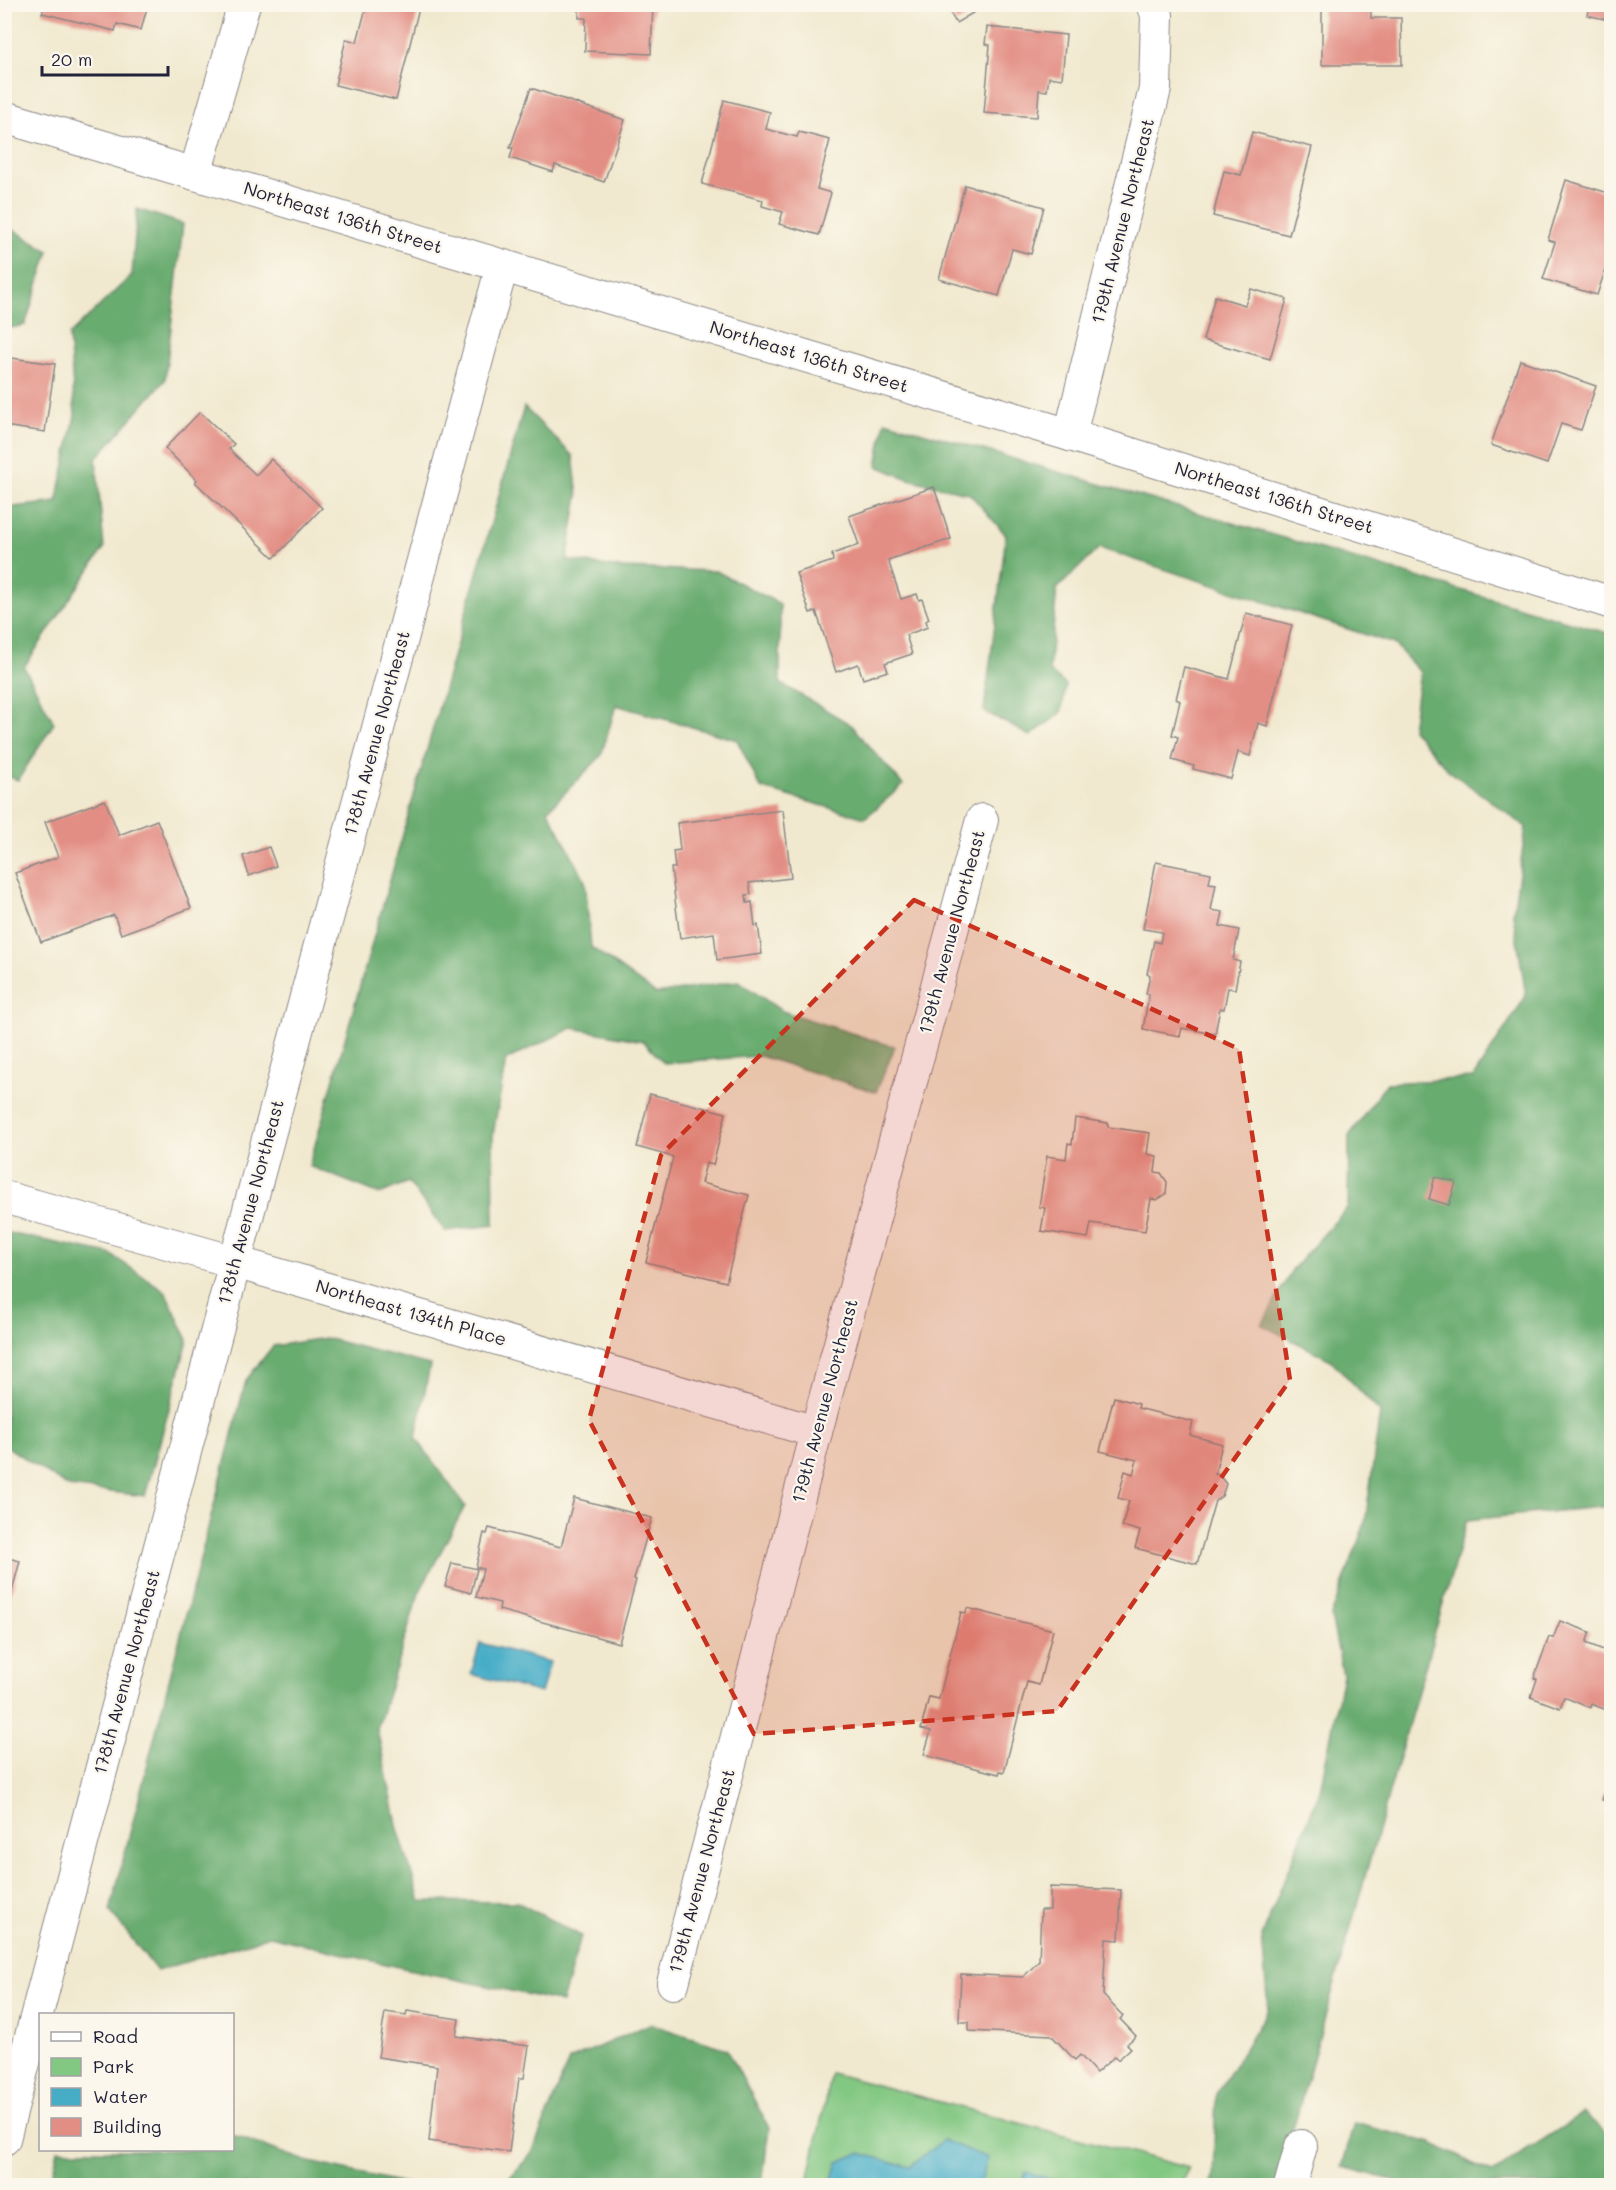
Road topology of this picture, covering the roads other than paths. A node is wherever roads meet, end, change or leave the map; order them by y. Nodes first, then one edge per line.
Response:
1 (244, 4) edge
2 (1153, 4) edge
3 (4, 117) edge
4 (195, 174) junction
5 (502, 266) junction
6 (1070, 435) junction
7 (1611, 603) edge
8 (982, 820) dead end
9 (4, 1197) edge
10 (235, 1262) junction
11 (816, 1432) junction
12 (673, 1983) dead end
13 (4, 2139) edge
14 (1301, 2146) dead end
15 (1290, 2186) edge

1 - 4 street
2 - 6 street, 179th Avenue Northeast
3 - 4 street, Northeast 136th Street
4 - 5 street, Northeast 136th Street
5 - 6 street, Northeast 136th Street
5 - 10 street, 178th Avenue Northeast
6 - 7 street, Northeast 136th Street
8 - 11 street, 179th Avenue Northeast
9 - 10 street, Northeast 134th Place
10 - 11 street, Northeast 134th Place
10 - 13 street, 178th Avenue Northeast
11 - 12 street, 179th Avenue Northeast
14 - 15 street

